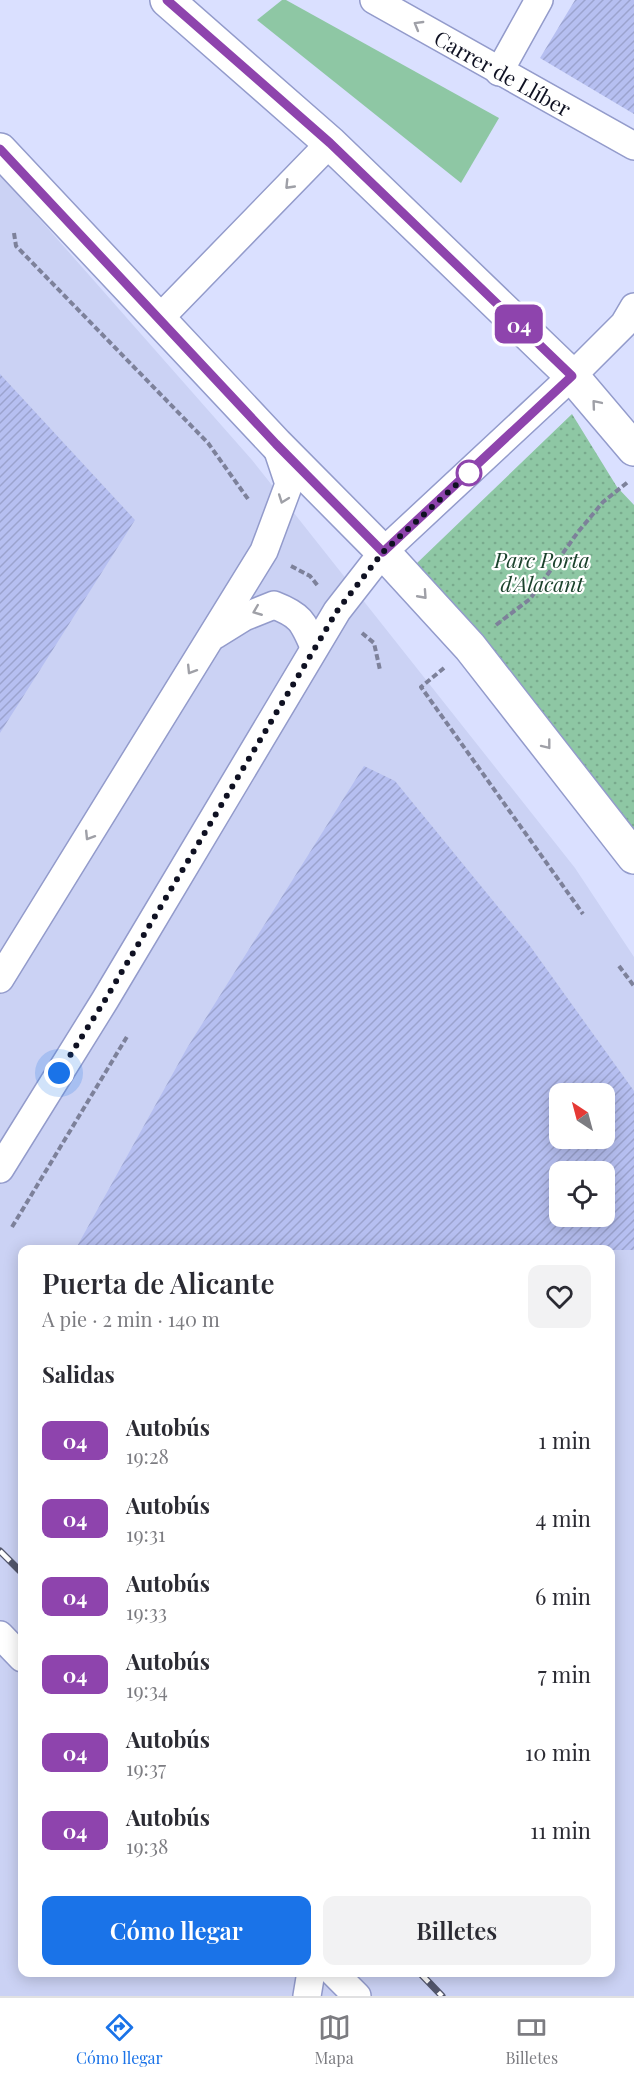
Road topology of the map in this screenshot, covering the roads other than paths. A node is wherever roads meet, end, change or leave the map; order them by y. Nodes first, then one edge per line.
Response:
1 (167, 0) edge
2 (374, 0) edge
3 (539, 0) edge
4 (499, 72) junction
5 (330, 143) junction
6 (634, 146) edge
7 (0, 150) edge
8 (634, 307) edge
9 (158, 320) junction
10 (572, 376) junction
11 (276, 444) junction
12 (634, 449) edge
13 (383, 552) junction
14 (212, 637) junction
15 (314, 647) junction
16 (634, 857) edge
17 (0, 979) edge
18 (25, 1127) junction
19 (0, 1137) edge
20 (0, 1169) edge
21 (0, 1635) edge
22 (18, 1654) edge
23 (310, 1977) edge
24 (338, 1977) edge
25 (307, 1996) edge
26 (357, 1996) edge

1 - 5 main road
4 -> 2 street, Carrer de Llíber
3 - 4 street
4 - 6 street, Carrer de Llíber
5 -> 9 street
5 - 10 main road
7 - 9 main road
8 - 10 street
9 - 11 main road
12 -> 10 main road
10 - 13 street
11 - 13 main road
11 -> 14 street
13 - 15 street
13 -> 16 main road
15 -> 14 street
14 -> 17 street
15 - 18 street
18 - 19 street
18 - 20 street
21 - 22 street
23 - 25 street
24 - 26 street

